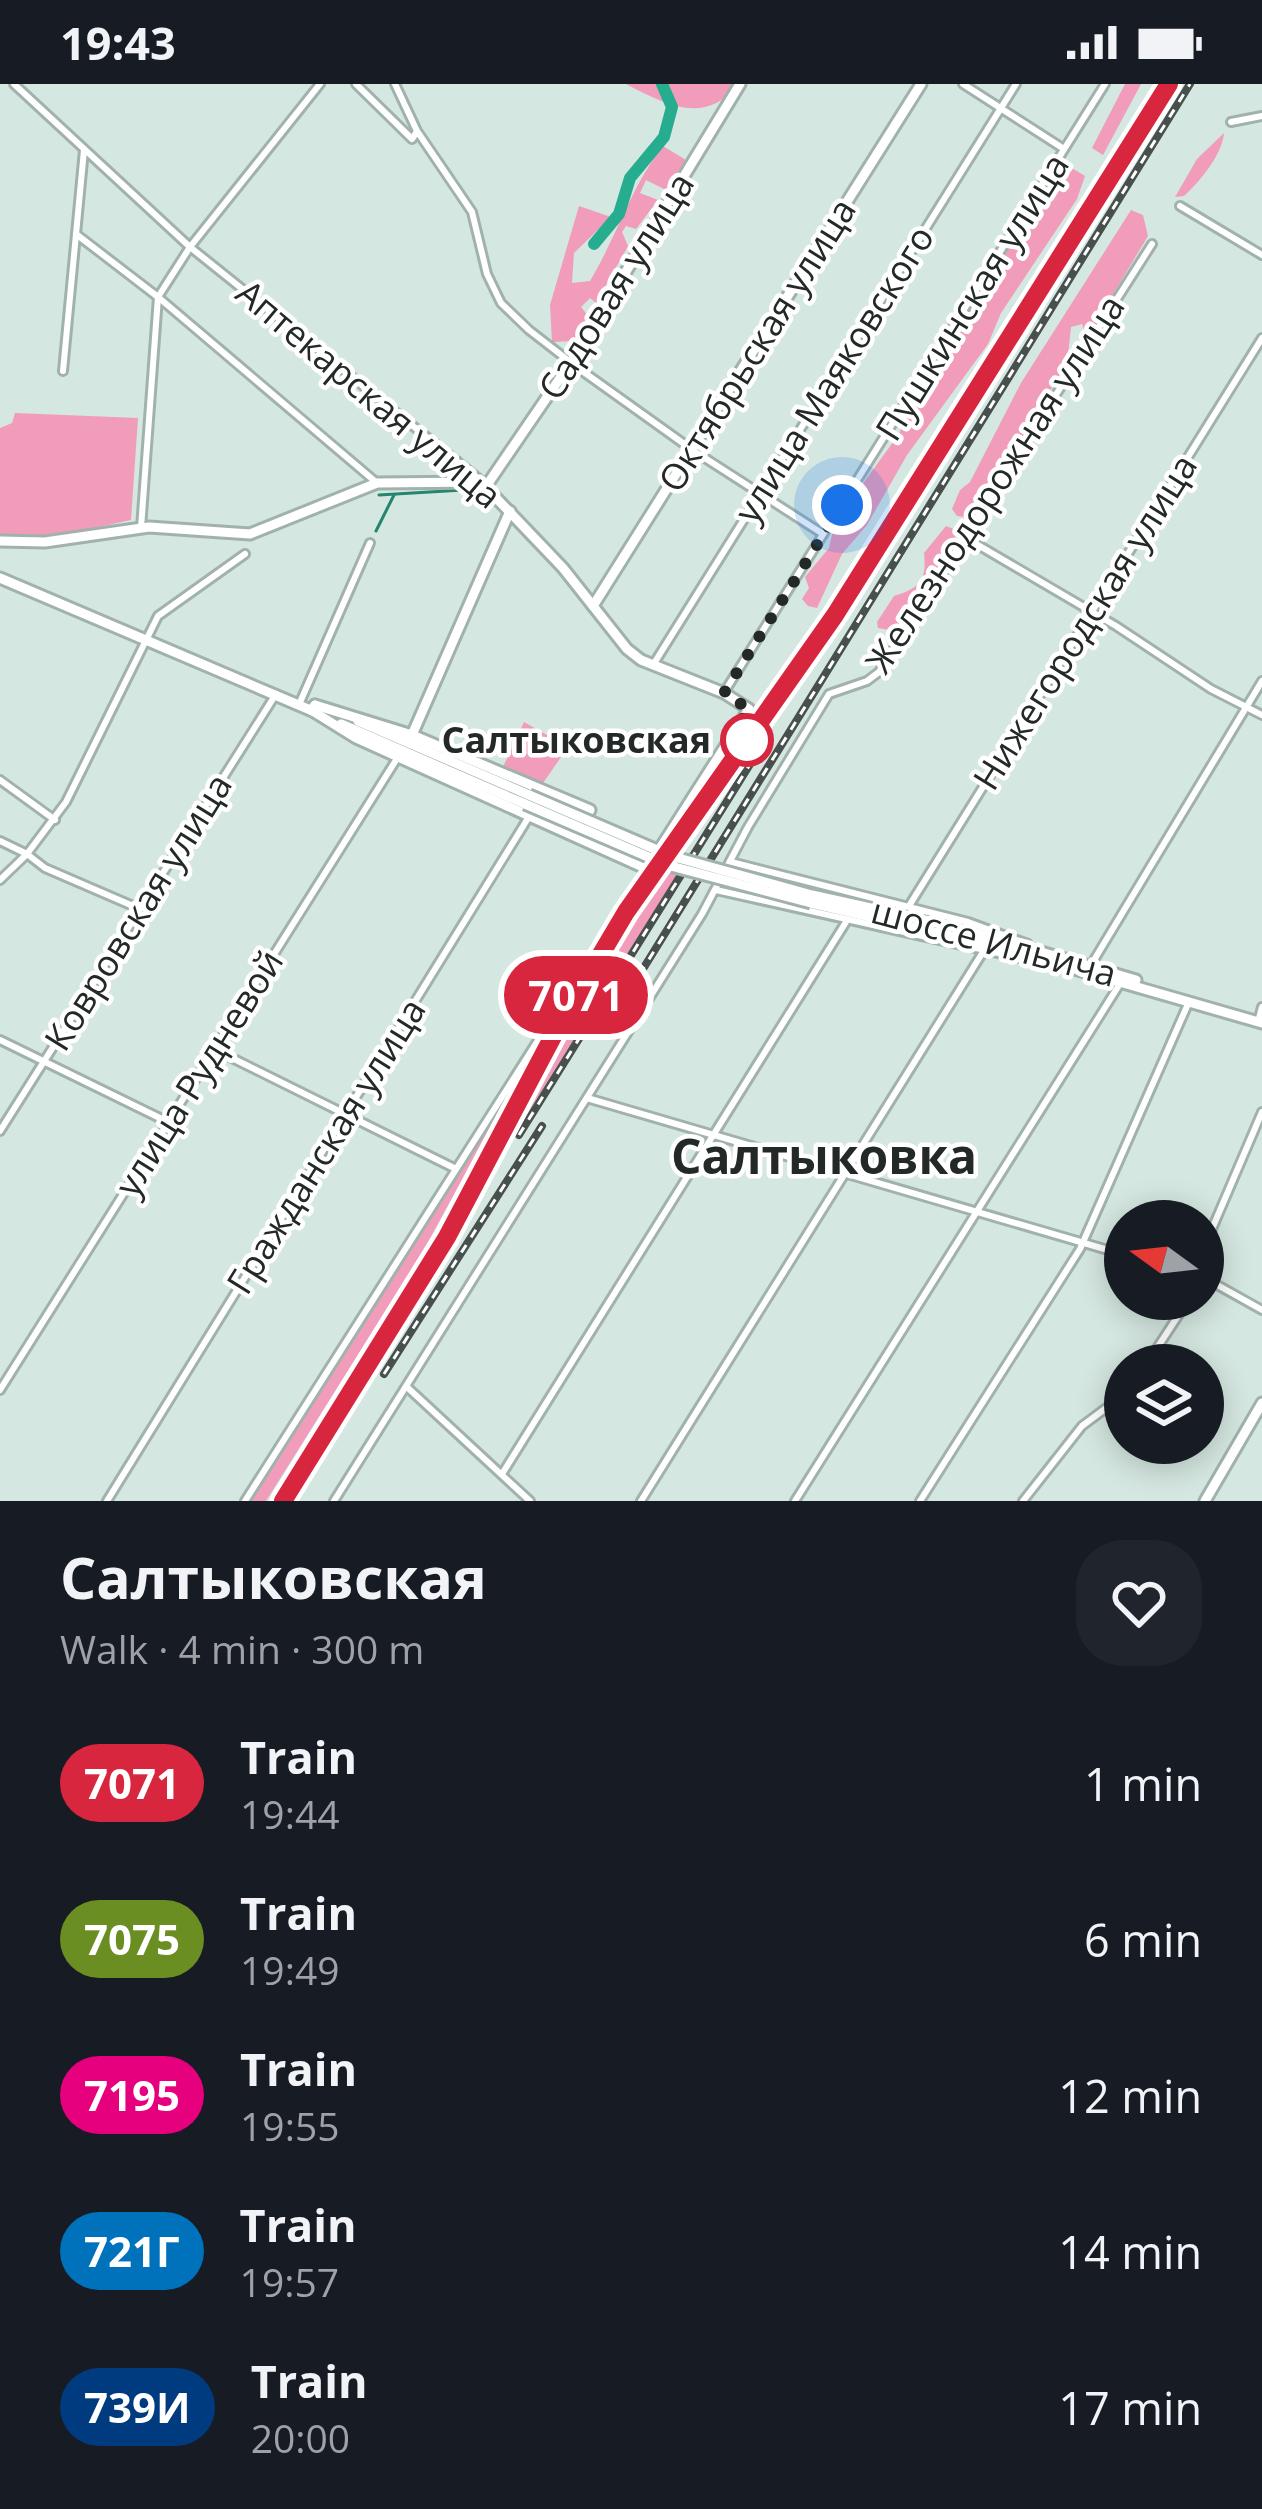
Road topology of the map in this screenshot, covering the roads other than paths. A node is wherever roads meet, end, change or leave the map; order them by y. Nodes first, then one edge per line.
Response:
1 (14, 84) edge
2 (320, 84) edge
3 (356, 84) edge
4 (395, 84) edge
5 (740, 84) edge
6 (920, 84) edge
7 (964, 84) edge
8 (1016, 84) edge
9 (1105, 84) edge
10 (1000, 108) junction
11 (1262, 116) edge
12 (1231, 122) dead end
13 (417, 131) junction
14 (1064, 149) junction
15 (84, 150) junction
16 (1180, 206) dead end
17 (76, 234) junction
18 (1152, 244) dead end
19 (190, 247) junction
20 (1262, 255) edge
21 (158, 297) junction
22 (1262, 338) edge
23 (571, 362) junction
24 (63, 371) dead end
25 (692, 449) junction
26 (457, 460) junction
27 (449, 482) junction
28 (377, 483) junction
29 (484, 483) junction
30 (760, 494) junction
31 (510, 511) junction
32 (141, 528) junction
33 (823, 534) junction
34 (966, 538) junction
35 (0, 541) edge
36 (370, 543) dead end
37 (245, 554) dead end
38 (0, 578) edge
39 (593, 605) junction
40 (1091, 611) junction
41 (145, 638) junction
42 (653, 665) junction
43 (1262, 681) edge
44 (724, 693) junction
45 (278, 694) junction
46 (301, 700) junction
47 (314, 708) junction
48 (1246, 708) junction
49 (1262, 716) edge
50 (412, 735) junction
51 (398, 757) junction
52 (0, 780) edge
53 (545, 790) junction
54 (530, 816) junction
55 (55, 820) junction
56 (573, 836) junction
57 (0, 841) edge
58 (600, 848) junction
59 (28, 854) junction
60 (656, 856) junction
61 (731, 862) junction
62 (647, 869) junction
63 (760, 869) junction
64 (0, 880) edge
65 (716, 890) junction
66 (753, 899) junction
67 (812, 899) junction
68 (910, 906) junction
69 (140, 909) junction
70 (846, 922) junction
71 (983, 952) junction
72 (1056, 955) junction
73 (1072, 965) junction
74 (1091, 965) junction
75 (1121, 982) junction
76 (1174, 996) junction
77 (1189, 1001) junction
78 (1262, 1007) edge
79 (1260, 1023) edge
80 (0, 1040) edge
81 (214, 1048) junction
82 (45, 1060) junction
83 (587, 1098) junction
84 (1262, 1112) edge
85 (346, 1114) junction
86 (168, 1122) junction
87 (0, 1131) edge
88 (712, 1135) junction
89 (456, 1169) junction
90 (846, 1174) junction
91 (1224, 1201) edge
92 (977, 1212) junction
93 (1083, 1243) junction
94 (1104, 1249) edge
95 (1224, 1289) edge
96 (1262, 1310) edge
97 (408, 1388) junction
98 (0, 1390) edge
99 (1262, 1402) edge
100 (1104, 1410) edge
101 (502, 1474) junction
102 (107, 1501) edge
103 (244, 1501) edge
104 (334, 1501) edge
105 (530, 1501) edge
106 (640, 1501) edge
107 (796, 1501) edge
108 (920, 1501) edge
109 (1023, 1501) edge
110 (1205, 1501) edge

1 - 15 street, Аптекарская улица
2 - 19 street
3 - 13 street
4 - 13 street
5 - 23 street, Садовая улица
6 - 25 street, Октябрьская улица
7 - 10 street
8 - 10 street, улица Маяковского
9 - 14 street, Пушкинская улица
10 - 14 street
10 - 30 street, улица Маяковского
11 - 12 street
13 - 23 street
14 - 33 street, Пушкинская улица
15 - 17 street
15 - 19 street, Аптекарская улица
16 - 20 street
17 - 21 street
17 - 24 street
18 - 34 street, Железнодорожная улица
19 - 21 street
19 - 26 street, Аптекарская улица
21 - 28 street
21 - 32 street
22 - 40 street, Нижегородская улица
23 - 25 street
23 - 29 street, Садовая улица
25 - 30 street
25 - 39 street, Октябрьская улица
26 - 27 street
26 - 29 street, Аптекарская улица
27 - 28 street
27 - 29 street
28 - 32 street
29 - 31 street, Аптекарская улица
30 - 33 street
30 - 42 street, улица Маяковского
31 - 39 street, Аптекарская улица
31 - 50 street
32 - 35 street
33 - 44 street, Пушкинская улица
34 - 40 street
34 - 61 street, Железнодорожная улица
36 - 46 street
37 - 41 street
38 - 41 street
39 - 42 street, Аптекарская улица
40 - 48 street
40 - 68 street, Нижегородская улица
41 - 45 street
41 - 55 street
42 - 44 street, Аптекарская улица
43 - 48 street
44 - 60 street
45 - 46 street
45 - 47 street
45 - 69 street, Ковровская улица
46 - 47 street
47 - 50 street
47 - 51 street
47 - 67 street, bridge
48 - 49 street
48 - 74 street
50 - 53 street
51 - 54 street
51 - 81 street, улица Рудневой
52 - 55 street
53 - 54 street, Гражданская улица
53 - 56 street
54 - 56 street
54 - 85 street, Гражданская улица
55 - 59 street
56 - 58 street
57 - 59 street
58 - 60 street
58 - 62 street
59 - 64 street
59 - 69 street
60 - 62 street
61 - 63 street
61 - 65 street, Железнодорожная улица
62 - 89 street
63 - 66 street
63 - 68 street
65 - 66 street
65 - 83 street, Железнодорожная улица
66 - 70 street
67 - 72 street, шоссе Ильича
67 - 73 street, шоссе Ильича
68 - 72 street
69 - 82 street, Ковровская улица
70 - 71 street
70 - 88 street
71 - 73 street
71 - 90 street
72 - 73 street, шоссе Ильича
73 - 74 street, шоссе Ильича
73 - 75 street, шоссе Ильича
74 - 76 street, шоссе Ильича
75 - 76 street, шоссе Ильича
75 - 92 street
76 - 77 street, шоссе Ильича
77 - 79 street, шоссе Ильича
77 - 93 street
78 - 79 street
80 - 82 street
81 - 85 street
81 - 86 street, улица Рудневой
82 - 86 street
82 - 87 street, Ковровская улица
83 - 88 street
83 - 97 street, Железнодорожная улица
84 - 91 street
85 - 89 street
85 - 102 street, Гражданская улица
86 - 98 street, улица Рудневой
88 - 90 street
88 - 101 street
89 - 103 street
90 - 92 street
90 - 106 street
92 - 93 street
92 - 107 street
93 - 94 street
93 - 108 street
95 - 96 street
97 - 101 street
97 - 104 street, Железнодорожная улица
99 - 110 street
100 - 109 street
101 - 105 street

